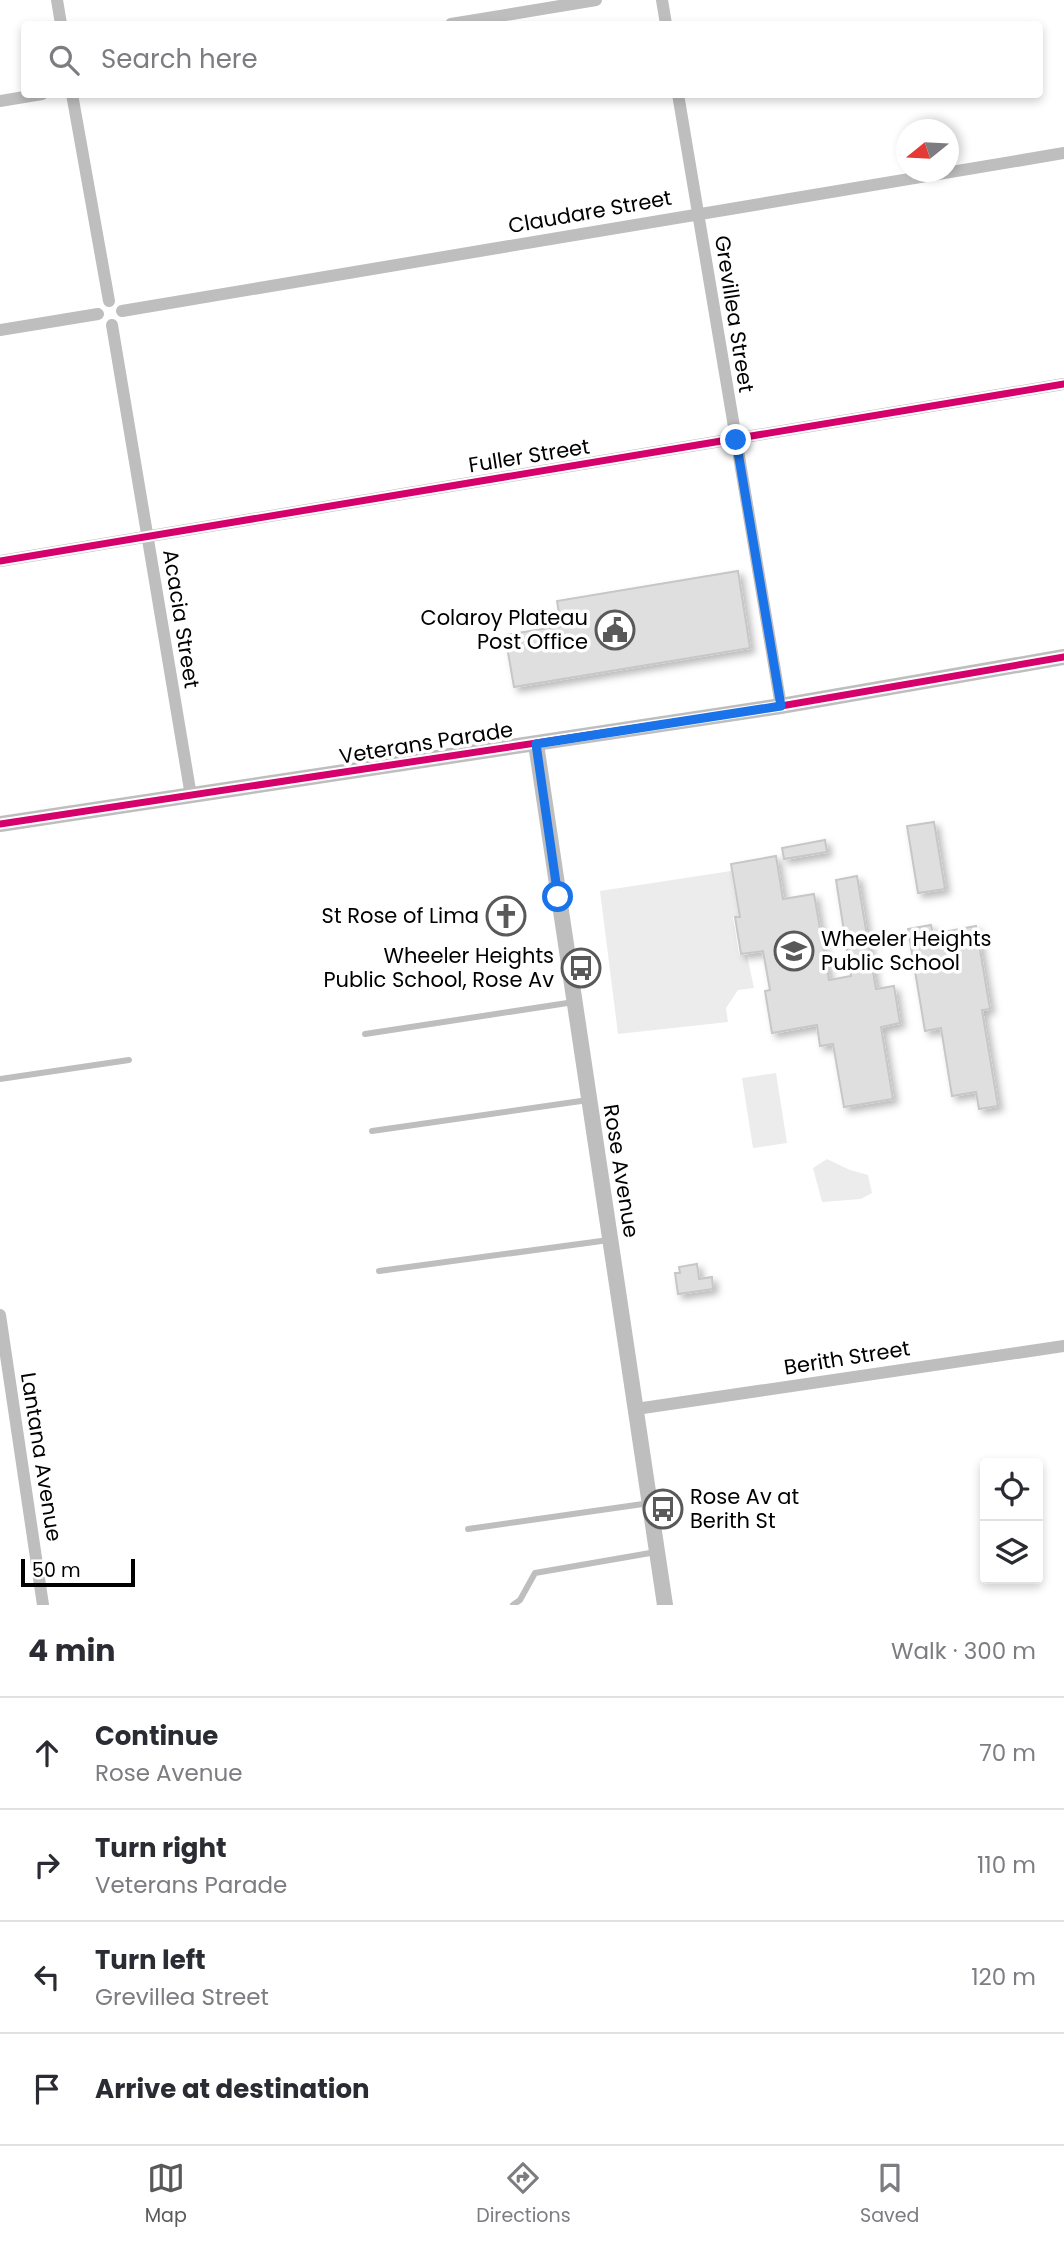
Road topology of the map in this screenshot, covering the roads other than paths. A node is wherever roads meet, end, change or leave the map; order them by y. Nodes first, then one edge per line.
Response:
1 (57, 0) edge
2 (596, 0) edge
3 (662, 0) edge
4 (60, 21) edge
5 (470, 21) edge
6 (666, 21) edge
7 (21, 98) edge
8 (73, 98) edge
9 (679, 98) edge
10 (0, 102) edge
11 (1064, 153) edge
12 (698, 213) junction
13 (109, 300) junction
14 (122, 311) junction
15 (98, 314) junction
16 (112, 325) junction
17 (0, 330) edge
18 (1064, 384) edge
19 (736, 440) junction
20 (148, 537) junction
21 (0, 561) edge
22 (1064, 657) edge
23 (781, 706) junction
24 (536, 744) junction
25 (191, 796) junction
26 (0, 824) edge
27 (574, 1002) junction
28 (365, 1034) dead end
29 (129, 1060) dead end
30 (0, 1079) edge
31 (589, 1099) junction
32 (372, 1131) dead end
33 (610, 1240) junction
34 (379, 1271) dead end
35 (0, 1315) edge
36 (1064, 1346) edge
37 (636, 1409) junction
38 (650, 1503) junction
39 (468, 1529) dead end
40 (657, 1552) junction
41 (43, 1605) edge
42 (513, 1605) edge
43 (665, 1605) edge

1 - 4 street
2 - 5 street
3 - 6 street
7 - 10 street
8 - 13 street
9 - 12 street, Grevillea Street
11 - 12 street, Claudare Street
12 - 14 street, Claudare Street
12 - 19 street, Grevillea Street
13 - 14 street
13 - 15 street
14 - 16 street
15 - 16 street
15 - 17 street
16 - 20 street, Acacia Street
18 - 19 street, Fuller Street
19 - 20 street, Fuller Street
19 - 23 street, Grevillea Street
20 - 21 street, Fuller Street
20 - 25 street, Acacia Street
22 - 23 street, Veterans Parade
23 - 24 street, Veterans Parade
24 - 25 street, Veterans Parade
24 - 27 street, Rose Avenue
25 - 26 street, Veterans Parade
27 - 28 lane
27 - 31 street, Rose Avenue
29 - 30 lane
31 - 32 lane
31 - 33 street, Rose Avenue
33 - 34 lane
33 - 37 street, Rose Avenue
35 - 41 street, Lantana Avenue
36 - 37 street, Berith Street
37 - 38 street, Rose Avenue
38 - 39 lane
38 - 40 street, Rose Avenue
40 - 42 lane
40 - 43 street, Rose Avenue

